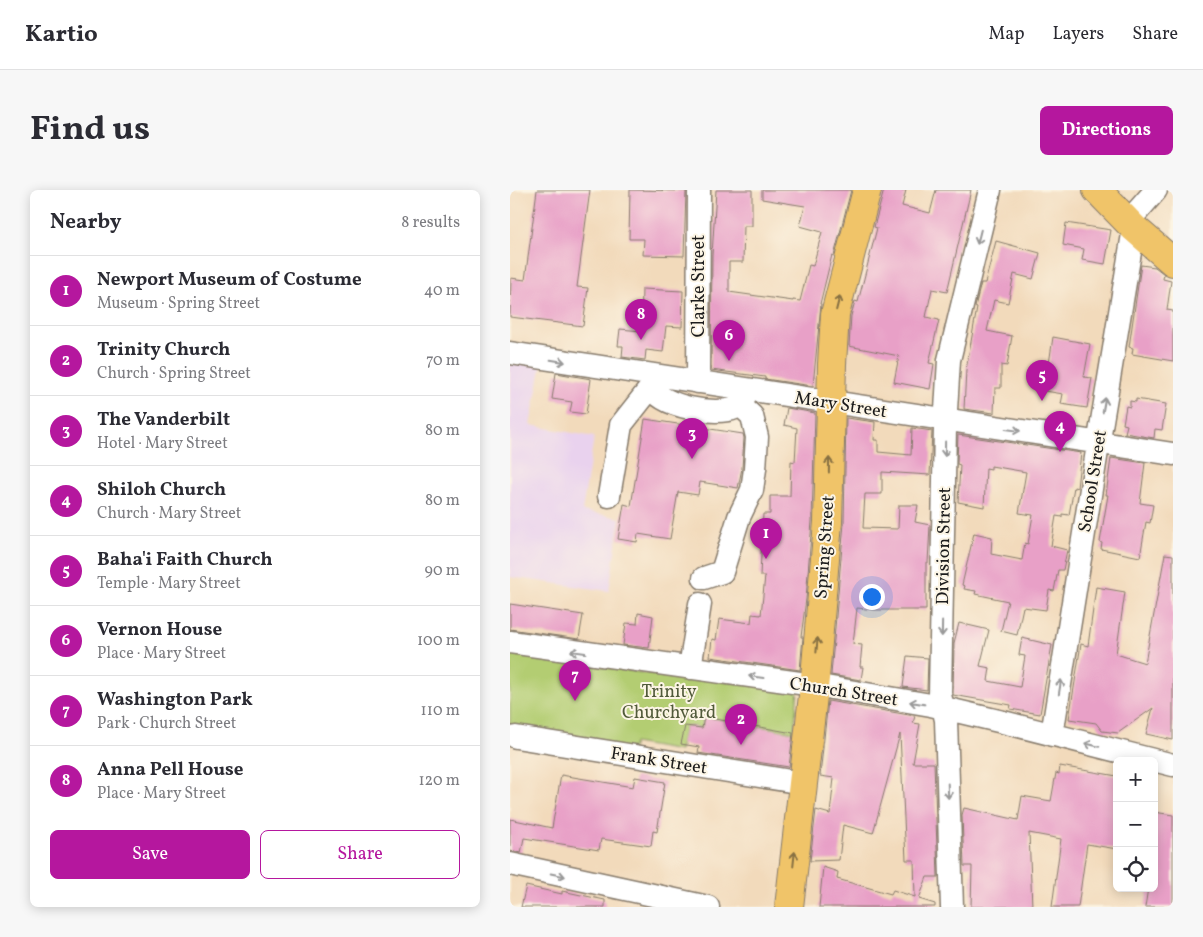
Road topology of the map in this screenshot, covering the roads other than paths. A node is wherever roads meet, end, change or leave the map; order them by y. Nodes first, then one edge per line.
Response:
1 (699, 190) edge
2 (866, 190) edge
3 (990, 190) edge
4 (1097, 190) edge
5 (1156, 190) edge
6 (1131, 225) junction
7 (1173, 262) edge
8 (510, 353) edge
9 (651, 381) junction
10 (698, 382) junction
11 (744, 397) junction
12 (831, 403) junction
13 (946, 420) junction
14 (1098, 442) junction
15 (1173, 454) edge
16 (609, 496) dead end
17 (704, 578) dead end
18 (700, 604) dead end
19 (510, 642) edge
20 (690, 668) junction
21 (814, 685) junction
22 (942, 708) junction
23 (1052, 735) junction
24 (516, 737) dead end
25 (1173, 765) edge
26 (803, 783) junction
27 (510, 864) edge
28 (708, 907) edge
29 (789, 907) edge
30 (952, 907) edge

1 - 10 street, Clarke Street
12 -> 2 main road, Spring Street
3 -> 13 street, Division Street
4 - 6 main road
5 - 6 street
6 - 7 main road
14 -> 6 street, School Street
8 -> 9 street, Mary Street
9 - 10 street, Mary Street
9 - 11 street
9 - 16 street
10 - 11 street, Mary Street
11 - 12 street, Mary Street
11 - 17 street
12 - 13 street, Mary Street
21 -> 12 main road, Spring Street
13 -> 14 street, Mary Street
13 -> 22 street, Division Street
14 - 15 street, Mary Street
23 -> 14 street, School Street
18 - 20 street
20 -> 19 street, Church Street
21 -> 20 street, Church Street
22 -> 21 street, Church Street
21 - 26 main road, Spring Street
22 - 23 street, Church Street
22 -> 30 street, Division Street
25 -> 23 street, Church Street
24 - 26 street, Frank Street
29 -> 26 main road, Spring Street
27 -> 28 street

